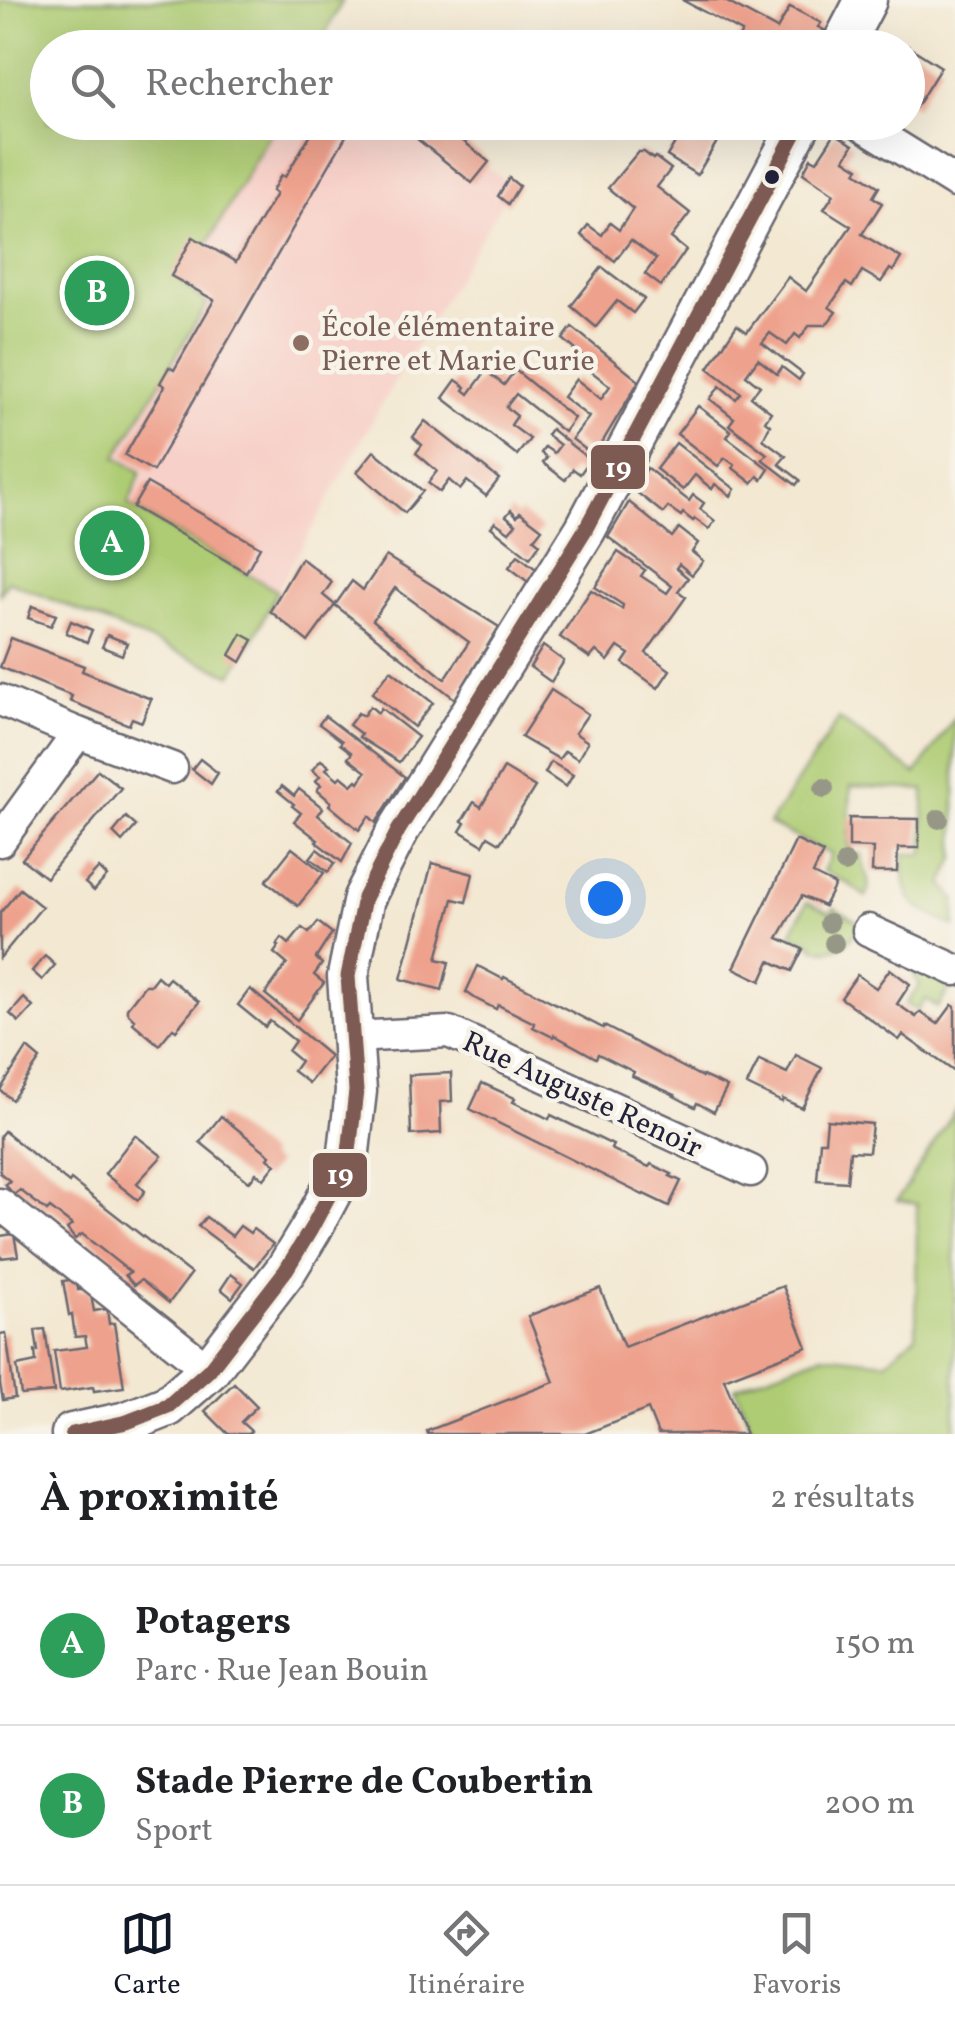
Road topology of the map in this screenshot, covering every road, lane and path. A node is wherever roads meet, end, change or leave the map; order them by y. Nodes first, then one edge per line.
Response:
1 (866, 0) edge
2 (850, 30) edge
3 (791, 140) edge
4 (887, 140) edge
5 (955, 182) edge
6 (0, 700) edge
7 (78, 734) junction
8 (172, 768) dead end
9 (0, 840) edge
10 (868, 930) dead end
11 (955, 970) edge
12 (352, 1037) junction
13 (751, 1171) dead end
14 (0, 1204) edge
15 (209, 1370) junction
16 (72, 1434) edge

1 - 2 street
3 - 12 street
4 - 5 street
6 - 7 street
7 - 8 street
7 - 9 street
10 - 11 street
12 - 13 street, Rue Auguste Renoir
12 - 15 street
14 - 15 street
15 - 16 street

